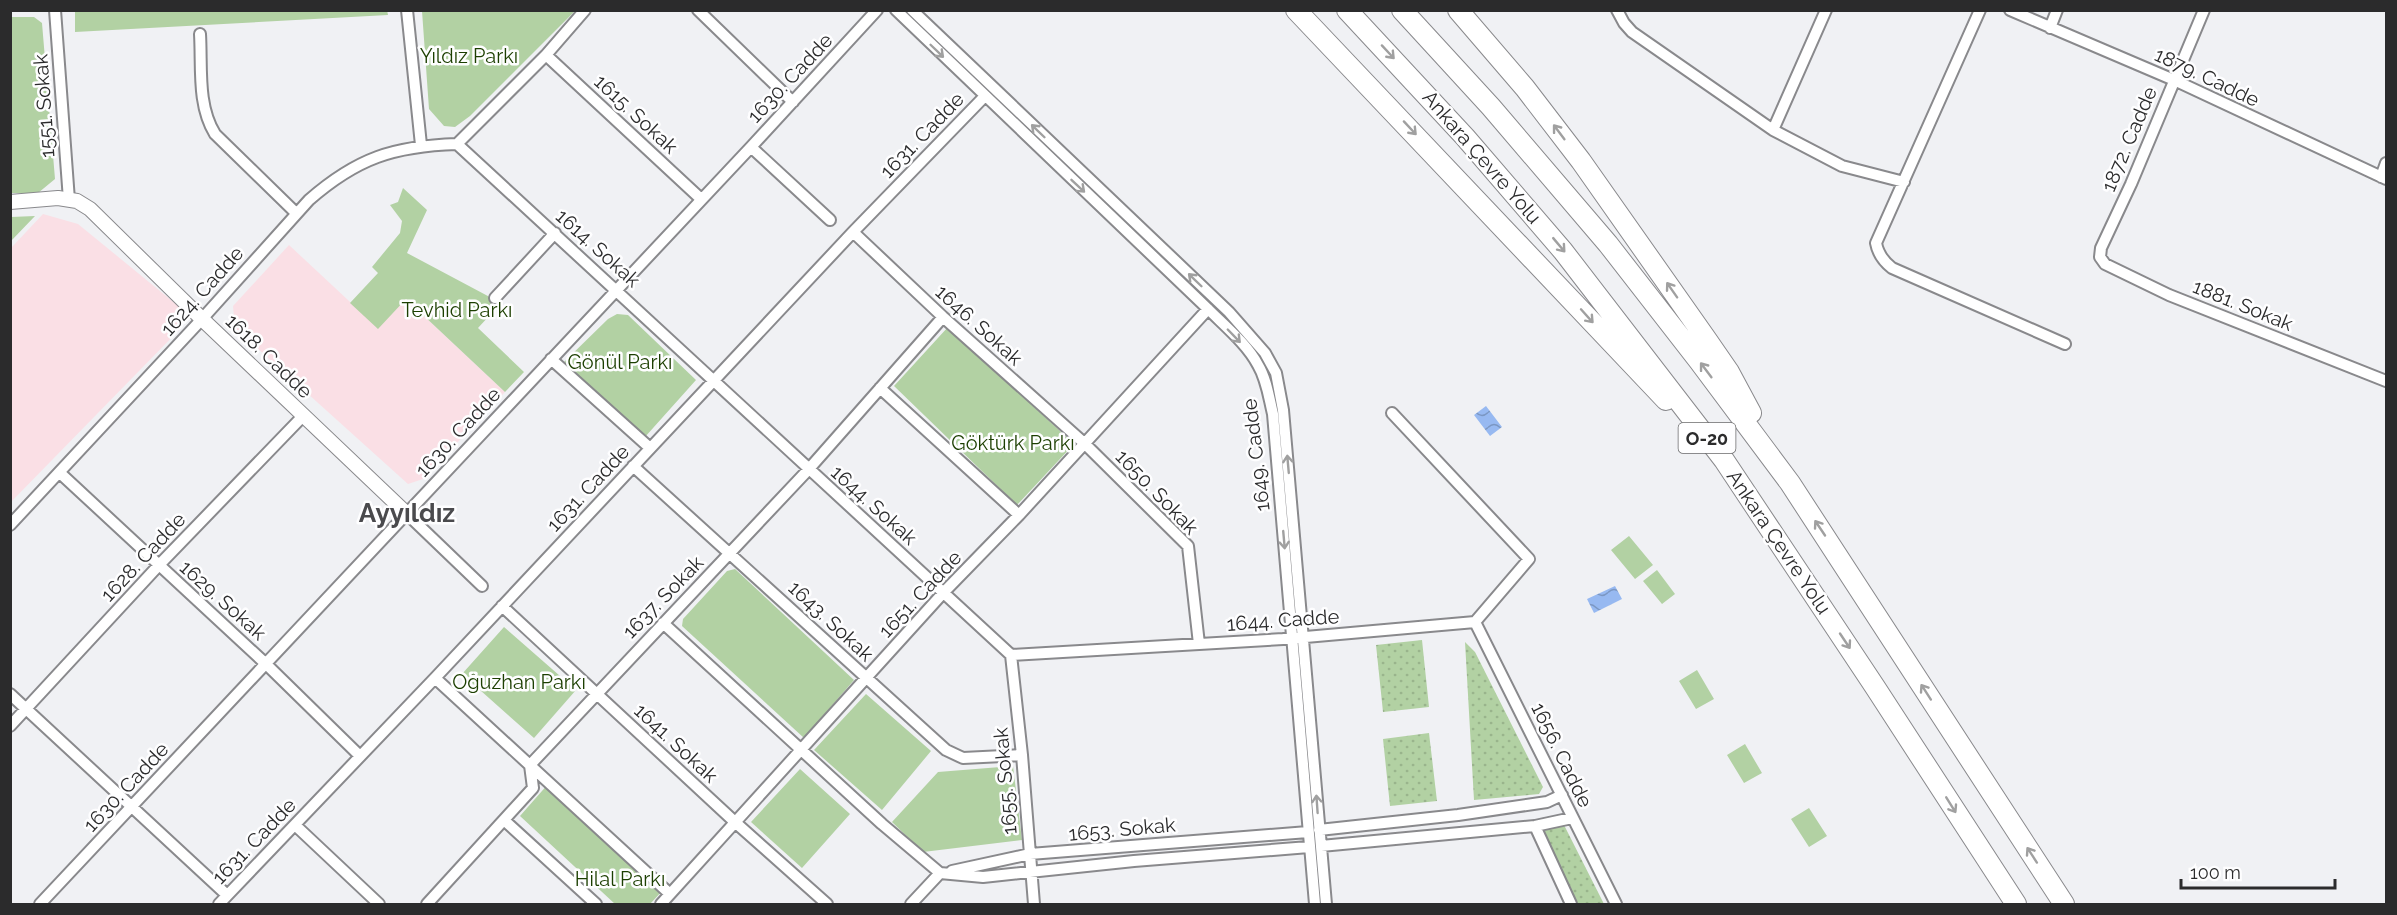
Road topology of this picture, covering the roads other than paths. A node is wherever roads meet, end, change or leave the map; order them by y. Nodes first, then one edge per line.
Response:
1 (56, 10) edge
2 (406, 10) edge
3 (585, 10) edge
4 (698, 10) edge
5 (877, 10) edge
6 (896, 10) edge
7 (912, 10) edge
8 (1296, 10) edge
9 (1347, 10) edge
10 (1402, 10) edge
11 (1458, 10) edge
12 (1617, 10) edge
13 (1826, 10) edge
14 (1980, 10) edge
15 (2010, 10) edge
16 (2057, 10) edge
17 (2204, 10) edge
18 (2050, 28) junction
19 (200, 34) dead end
20 (546, 55) junction
21 (2174, 80) junction
22 (984, 97) junction
23 (793, 102) junction
24 (1773, 130) junction
25 (457, 144) junction
26 (421, 145) junction
27 (751, 147) junction
28 (2386, 163) edge
29 (2384, 178) edge
30 (1904, 182) junction
31 (701, 199) junction
32 (69, 200) junction
33 (10, 202) edge
34 (296, 213) junction
35 (830, 220) dead end
36 (853, 232) junction
37 (555, 233) junction
38 (2101, 248) joint
39 (616, 289) junction
40 (495, 298) dead end
41 (1208, 309) junction
42 (943, 317) junction
43 (202, 319) junction
44 (2065, 344) dead end
45 (551, 359) junction
46 (712, 380) junction
47 (2386, 381) edge
48 (880, 388) junction
49 (1392, 412) dead end
50 (303, 416) junction
51 (1084, 443) junction
52 (650, 448) junction
53 (1724, 460) junction
54 (633, 466) junction
55 (808, 470) junction
56 (60, 472) junction
57 (1790, 483) junction
58 (406, 513) junction
59 (1019, 515) junction
60 (10, 525) edge
61 (730, 553) junction
62 (159, 565) junction
63 (482, 586) dead end
64 (944, 592) junction
65 (502, 606) junction
66 (1475, 622) junction
67 (663, 623) junction
68 (1298, 638) junction
69 (1199, 644) junction
70 (1011, 655) junction
71 (266, 664) junction
72 (435, 678) junction
73 (867, 678) junction
74 (596, 693) junction
75 (10, 694) edge
76 (26, 709) junction
77 (10, 726) edge
78 (801, 750) junction
79 (1022, 755) junction
80 (360, 756) junction
81 (530, 765) junction
82 (1562, 795) junction
83 (133, 807) junction
84 (1572, 818) junction
85 (504, 820) junction
86 (736, 823) junction
87 (295, 825) junction
88 (1535, 826) junction
89 (1314, 831) junction
90 (1315, 847) junction
91 (1030, 854) junction
92 (1032, 872) junction
93 (940, 873) junction
94 (670, 894) junction
95 (227, 896) junction
96 (40, 904) edge
97 (219, 904) edge
98 (379, 904) edge
99 (427, 904) edge
100 (596, 904) edge
101 (661, 904) edge
102 (827, 904) edge
103 (911, 904) edge
104 (1034, 904) edge
105 (1315, 904) edge
106 (1326, 904) edge
107 (1571, 904) edge
108 (1616, 904) edge
109 (2016, 904) edge
110 (2064, 904) edge

1 - 32 street, 1551. Sokak
2 - 26 street
3 - 20 street
4 - 23 street
5 - 23 street, 1630. Cadde
6 -> 22 street, 1649. Cadde
68 -> 7 street, 1649. Cadde
8 -> 53 highway
9 -> 53 highway, Ankara Çevre Yolu / O-20
57 -> 10 highway, Ankara Çevre Yolu / O-20
57 -> 11 highway
12 - 24 street
13 - 24 street
14 - 30 street
15 - 18 street, 1879. Cadde
16 - 18 street
17 - 21 street, 1872. Cadde
18 - 21 street, 1879. Cadde
19 - 34 street
20 - 25 street
20 - 31 street, 1615. Sokak
21 - 29 street, 1879. Cadde
21 - 38 street, 1872. Cadde
22 - 36 street, 1631. Cadde
22 -> 41 street, 1649. Cadde
23 - 27 street, 1630. Cadde
24 - 30 street
25 - 26 street, 1624. Cadde
25 - 37 street, 1614. Sokak
26 - 34 street, 1624. Cadde
27 - 31 street, 1630. Cadde
27 - 35 street
28 - 29 street
30 - 44 street
31 - 39 street, 1630. Cadde
32 - 33 street, 1618. Cadde
32 - 43 street, 1618. Cadde
34 - 43 street, 1624. Cadde
36 - 42 street, 1646. Sokak
36 - 46 street, 1631. Cadde
37 - 39 street, 1614. Sokak
37 - 40 street
38 - 47 street, 1881. Sokak
39 - 45 street, 1630. Cadde
39 - 46 street, 1614. Sokak
41 - 51 street, 1651. Cadde
41 -> 68 street, 1649. Cadde
42 - 48 street, 1637. Sokak
42 - 51 street, 1646. Sokak
43 - 50 street, 1618. Cadde
43 - 56 street, 1624. Cadde
45 - 52 street
45 - 58 street, 1630. Cadde
46 - 52 street, 1631. Cadde
46 - 55 street, 1644. Sokak
48 - 55 street, 1637. Sokak
48 - 59 street
49 - 66 street
50 - 58 street, 1618. Cadde
50 - 62 street, 1628. Cadde
51 - 59 street, 1651. Cadde
51 - 69 street, 1650. Sokak
52 - 54 street, 1631. Cadde
53 -> 109 highway, Ankara Çevre Yolu / O-20
54 - 61 street, 1643. Sokak
54 - 65 street, 1631. Cadde
55 - 61 street, 1637. Sokak
55 - 64 street, 1644. Sokak
56 - 60 street, 1624. Cadde
56 - 62 street, 1629. Sokak
110 -> 57 highway, Ankara Çevre Yolu / O-20
58 - 63 street, 1618. Cadde
58 - 71 street, 1630. Cadde
59 - 64 street, 1651. Cadde
61 - 67 street, 1637. Sokak
61 - 73 street, 1643. Sokak
62 - 71 street, 1629. Sokak
62 - 76 street, 1628. Cadde
64 - 70 street, 1644. Sokak
64 - 73 street, 1651. Cadde
65 - 72 street, 1631. Cadde
65 - 74 street, 1641. Sokak
66 - 68 street, 1644. Cadde
66 - 82 street, 1656. Cadde
67 - 74 street, 1637. Sokak
67 - 78 street
68 - 69 street, 1644. Cadde
68 - 89 street, 1649. Cadde
69 - 70 street, 1644. Cadde
70 - 79 street, 1655. Sokak
71 - 80 street, 1629. Sokak
71 - 83 street, 1630. Cadde
72 - 80 street, 1631. Cadde
72 - 81 street
73 - 78 street, 1651. Cadde
73 - 79 street, 1643. Sokak
74 - 81 street, 1637. Sokak
74 - 86 street, 1641. Sokak
75 - 76 street
76 - 77 street, 1628. Cadde
76 - 83 street
78 - 86 street, 1651. Cadde
78 - 93 street
79 - 91 street, 1655. Sokak
80 - 87 street, 1631. Cadde
81 - 85 street
81 - 94 street
82 - 84 street, 1656. Cadde
82 - 89 street, 1653. Sokak
83 - 95 street
83 - 96 street, 1630. Cadde
84 - 88 street
84 - 108 street, 1656. Cadde
85 - 99 street
85 - 100 street
86 - 94 street, 1651. Cadde
86 - 102 street, 1641. Sokak
87 - 95 street, 1631. Cadde
87 - 98 street
88 - 90 street
88 - 107 street
89 - 90 street, 1649. Cadde
89 - 91 street, 1653. Sokak
90 - 92 street
90 - 105 street, 1649. Cadde
90 - 106 street, 1649. Cadde
91 - 92 street, 1655. Sokak
91 - 93 street, 1653. Sokak
92 - 93 street
92 - 104 street, 1655. Sokak
93 - 103 street
94 - 101 street, 1651. Cadde
95 - 97 street, 1631. Cadde

